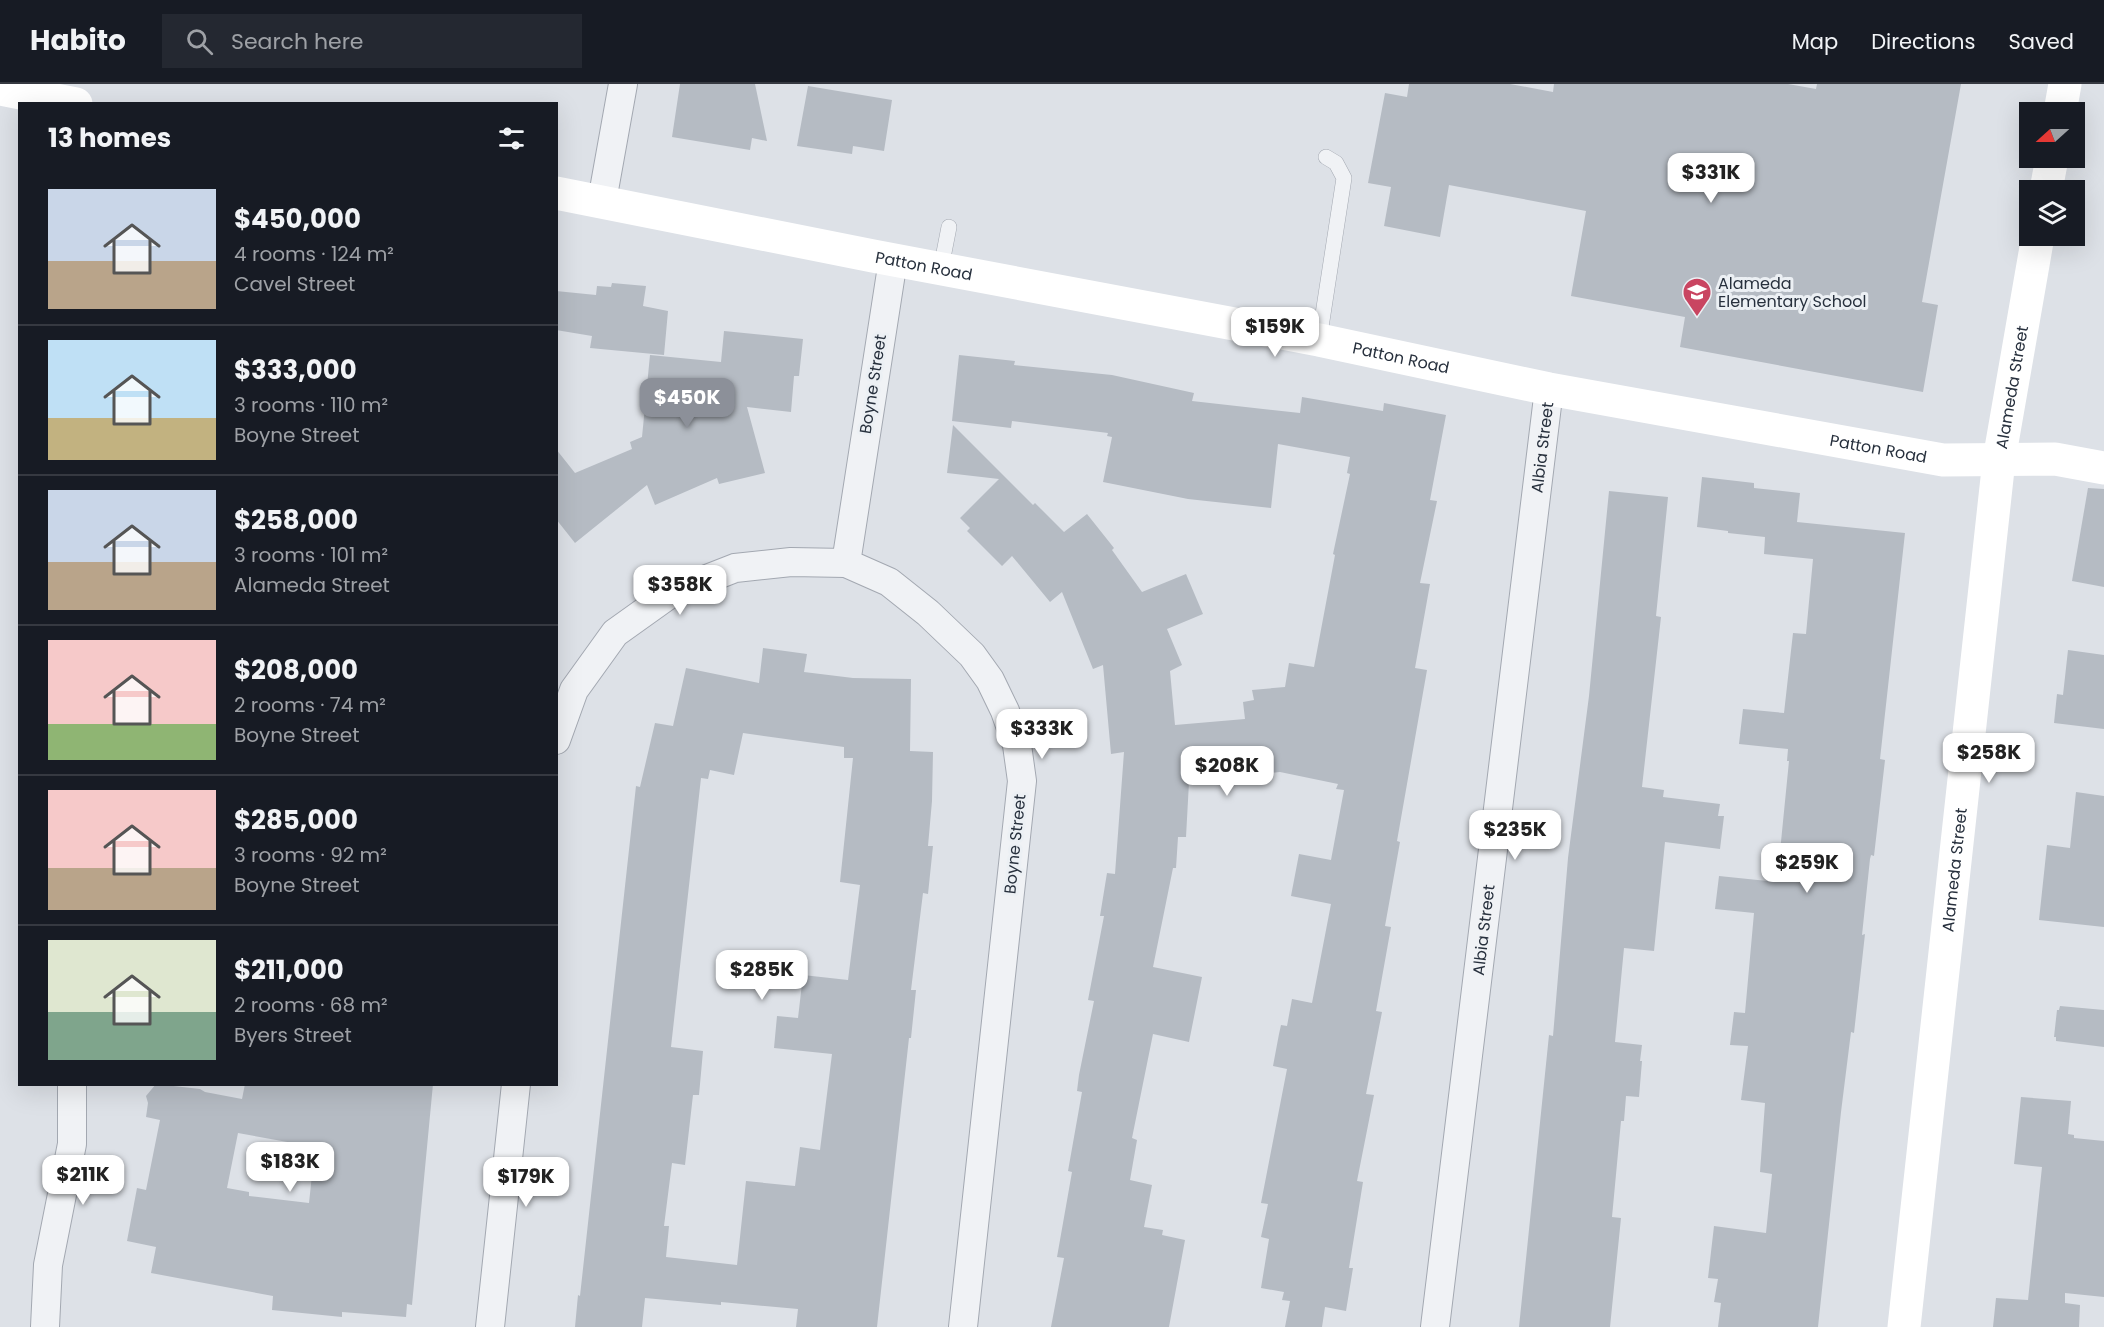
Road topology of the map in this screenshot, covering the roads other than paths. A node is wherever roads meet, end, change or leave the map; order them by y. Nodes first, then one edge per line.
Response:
1 (623, 84) edge
2 (2065, 84) edge
3 (0, 89) edge
4 (66, 102) edge
5 (2062, 102) edge
6 (1326, 157) dead end
7 (558, 193) edge
8 (602, 201) junction
9 (949, 227) dead end
10 (2036, 246) edge
11 (893, 260) junction
12 (941, 268) junction
13 (1319, 340) junction
14 (1548, 389) junction
15 (1999, 460) junction
16 (2104, 468) edge
17 (846, 563) junction
18 (558, 734) edge
19 (72, 1086) edge
20 (516, 1086) edge
21 (45, 1327) edge
22 (490, 1327) edge
23 (963, 1327) edge
24 (1435, 1327) edge
25 (1904, 1327) edge

1 - 8 street
2 - 5 street
3 - 4 street
6 - 13 lane
7 - 8 street, Patton Road
8 - 11 street, Patton Road
9 - 12 lane
10 - 15 street, Alameda Street
11 - 12 street, Patton Road
11 - 17 street, Boyne Street
12 - 13 street, Patton Road
13 - 14 street, Patton Road
14 - 15 street, Patton Road
14 - 24 street, Albia Street
15 - 16 street, Patton Road
15 - 25 street, Alameda Street
17 - 18 street
17 - 23 street, Boyne Street
19 - 21 street
20 - 22 street

